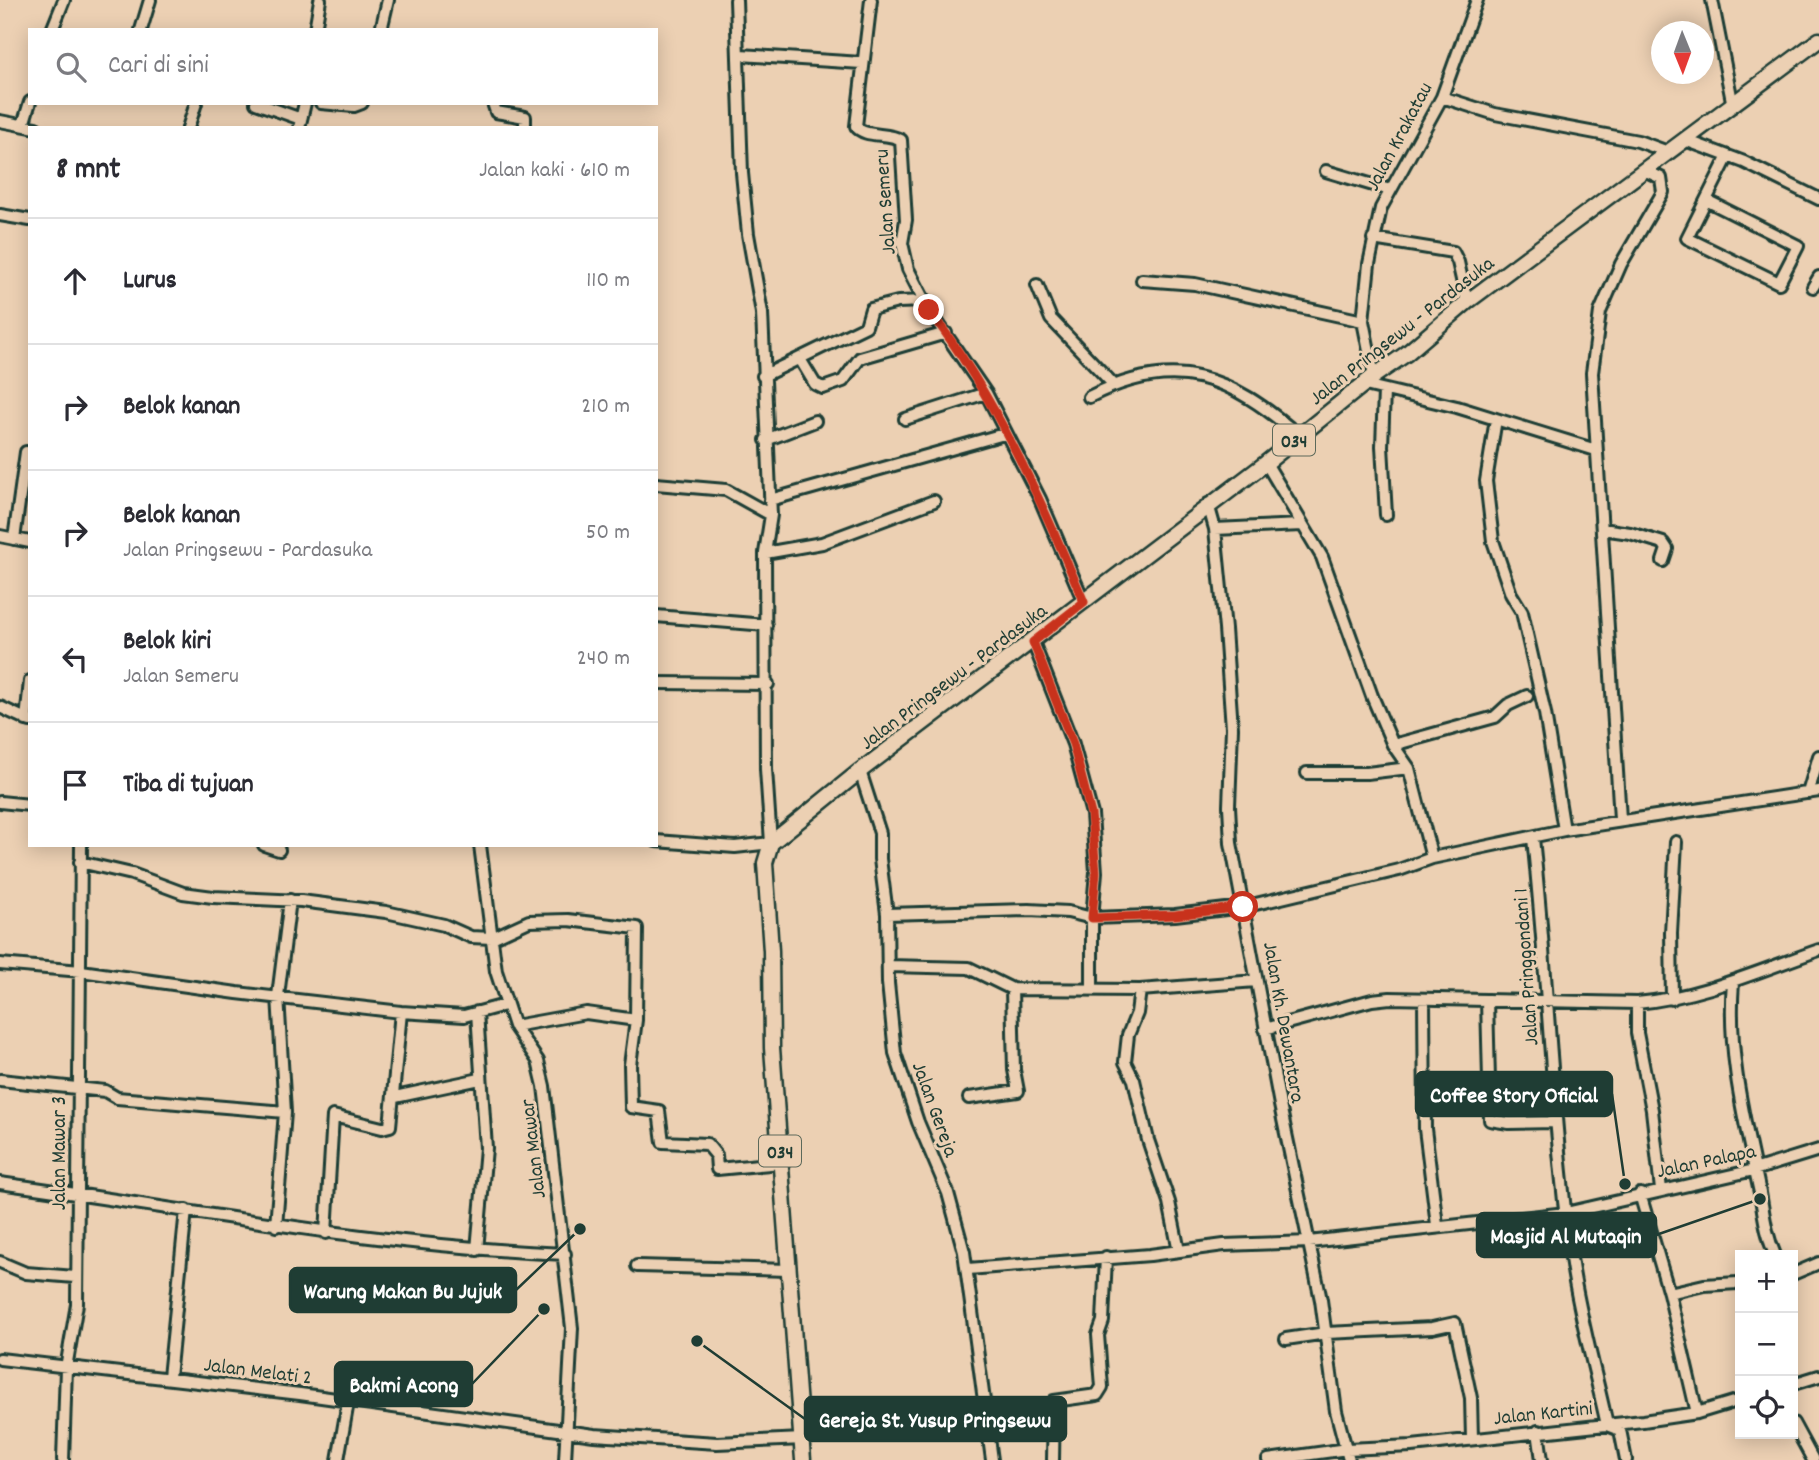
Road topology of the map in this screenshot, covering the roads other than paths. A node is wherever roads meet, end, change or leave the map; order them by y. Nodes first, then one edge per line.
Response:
1 (64, 0) edge
2 (150, 0) edge
3 (320, 0) edge
4 (388, 0) edge
5 (736, 0) edge
6 (871, 0) edge
7 (1477, 0) edge
8 (1712, 0) edge
9 (53, 28) edge
10 (142, 28) edge
11 (315, 28) edge
12 (381, 28) edge
13 (1819, 40) edge
14 (740, 55) junction
15 (862, 63) junction
16 (1442, 97) junction
17 (29, 105) edge
18 (195, 105) edge
19 (260, 105) edge
20 (305, 105) edge
21 (494, 105) edge
22 (1733, 106) junction
23 (0, 121) edge
24 (300, 124) edge
25 (23, 125) junction
26 (28, 126) edge
27 (189, 126) edge
28 (525, 126) edge
29 (1685, 140) junction
30 (1668, 152) junction
31 (1728, 156) junction
32 (1644, 170) junction
33 (1326, 171) dead end
34 (1390, 190) junction
35 (1819, 199) edge
36 (1706, 200) junction
37 (0, 215) edge
38 (28, 220) edge
39 (1373, 239) junction
40 (1142, 280) dead end
41 (1037, 285) dead end
42 (925, 301) junction
43 (1467, 302) junction
44 (1363, 321) junction
45 (946, 333) junction
46 (800, 359) junction
47 (763, 376) junction
48 (1370, 380) junction
49 (1113, 384) junction
50 (1384, 391) junction
51 (986, 393) junction
52 (1089, 397) dead end
53 (905, 419) dead end
54 (1496, 419) junction
55 (815, 421) dead end
56 (1004, 434) junction
57 (1299, 436) junction
58 (766, 440) junction
59 (1596, 450) junction
60 (26, 452) dead end
61 (1266, 463) junction
62 (658, 484) edge
63 (770, 500) junction
64 (934, 501) dead end
65 (1208, 504) junction
66 (771, 515) junction
67 (1386, 515) dead end
68 (1302, 525) junction
69 (1215, 529) junction
70 (1602, 529) junction
71 (0, 536) edge
72 (14, 539) junction
73 (28, 542) edge
74 (765, 553) junction
75 (1663, 561) dead end
76 (1084, 602) junction
77 (658, 616) edge
78 (766, 625) junction
79 (1033, 642) junction
80 (658, 683) edge
81 (768, 684) junction
82 (1527, 696) dead end
83 (0, 707) edge
84 (28, 720) edge
85 (1393, 746) junction
86 (1819, 756) edge
87 (1409, 768) junction
88 (860, 771) junction
89 (1307, 773) dead end
90 (1813, 792) edge
91 (0, 802) edge
92 (28, 805) edge
93 (1620, 819) junction
94 (1564, 830) junction
95 (1534, 838) junction
96 (658, 841) edge
97 (1676, 842) dead end
98 (771, 843) junction
99 (81, 847) edge
100 (270, 847) edge
101 (480, 847) edge
102 (279, 850) dead end
103 (1432, 858) junction
104 (80, 862) junction
105 (290, 900) junction
106 (1243, 907) junction
107 (887, 914) junction
108 (1092, 918) junction
109 (492, 939) junction
110 (1819, 950) edge
111 (0, 964) edge
112 (888, 965) junction
113 (81, 971) junction
114 (1256, 981) junction
115 (1733, 982) junction
116 (1012, 989) junction
117 (1092, 990) junction
118 (1140, 990) junction
119 (278, 996) junction
120 (1424, 999) junction
121 (1672, 999) junction
122 (1487, 1000) junction
123 (1548, 1002) junction
124 (1637, 1003) junction
125 (505, 1005) junction
126 (401, 1012) junction
127 (477, 1012) junction
128 (636, 1020) junction
129 (514, 1026) junction
130 (1265, 1029) junction
131 (481, 1079) junction
132 (0, 1080) edge
133 (77, 1088) junction
134 (395, 1097) junction
135 (970, 1098) dead end
136 (285, 1112) junction
137 (1554, 1122) junction
138 (1819, 1150) edge
139 (781, 1163) junction
140 (1754, 1170) junction
141 (0, 1183) edge
142 (1661, 1189) junction
143 (1640, 1195) junction
144 (77, 1196) junction
145 (186, 1210) junction
146 (1566, 1213) junction
147 (1437, 1225) junction
148 (276, 1226) junction
149 (327, 1233) junction
150 (1309, 1242) junction
151 (477, 1250) junction
152 (1773, 1250) edge
153 (1179, 1251) junction
154 (565, 1254) junction
155 (1106, 1257) junction
156 (0, 1262) edge
157 (1819, 1263) edge
158 (637, 1266) dead end
159 (968, 1269) junction
160 (788, 1270) junction
161 (1798, 1272) edge
162 (75, 1277) junction
163 (1735, 1283) edge
164 (1669, 1293) junction
165 (1326, 1333) junction
166 (1286, 1339) dead end
167 (0, 1359) edge
168 (66, 1368) junction
169 (1819, 1376) edge
170 (169, 1377) junction
171 (1798, 1382) edge
172 (348, 1402) junction
173 (1735, 1402) edge
174 (1697, 1413) junction
175 (1608, 1425) junction
176 (568, 1431) junction
177 (1538, 1431) junction
178 (1798, 1432) edge
179 (803, 1439) junction
180 (1472, 1439) junction
181 (1348, 1455) edge
182 (63, 1460) edge
183 (338, 1460) edge
184 (565, 1460) edge
185 (803, 1460) edge
186 (992, 1460) edge
187 (1053, 1460) edge
188 (1268, 1460) edge
189 (1542, 1460) edge
190 (1626, 1460) edge
191 (1813, 1460) edge

1 - 9 street
2 - 10 street
3 - 11 street
4 - 12 street
5 - 14 street
6 - 15 street, Jalan Semeru
7 - 16 street, Jalan Krakatau
8 - 22 street
13 - 22 main road, Jalan Pringsewu - Pardasuka / 034
14 - 15 street
14 - 47 street
15 - 42 street, Jalan Semeru
16 - 30 street
16 - 34 street, Jalan Krakatau
17 - 25 street
18 - 27 street
19 - 24 street
20 - 24 street
21 - 28 street
22 - 29 main road, Jalan Pringsewu - Pardasuka / 034
23 - 25 street
25 - 26 street
29 - 30 main road, Jalan Pringsewu - Pardasuka / 034
29 - 31 street
30 - 32 main road, Jalan Pringsewu - Pardasuka / 034
31 - 35 street
31 - 36 street
32 - 43 main road, Jalan Pringsewu - Pardasuka / 034
32 - 59 street
33 - 34 street
34 - 39 street, Jalan Krakatau
36 - 36 street
37 - 38 street
39 - 43 street
39 - 44 street, Jalan Krakatau
40 - 44 street
41 - 49 street
42 - 45 street, Jalan Semeru
42 - 46 street
43 - 48 main road, Jalan Pringsewu - Pardasuka / 034
44 - 48 street, Jalan Krakatau
45 - 46 street
45 - 51 street, Jalan Semeru
46 - 47 street
47 - 58 street
48 - 50 street
48 - 57 main road, Jalan Pringsewu - Pardasuka / 034
49 - 52 street
49 - 57 street
50 - 54 street
50 - 67 street
51 - 53 street
51 - 56 street, Jalan Semeru
54 - 59 street
54 - 94 street
55 - 58 street
56 - 63 street
56 - 76 street, Jalan Semeru
57 - 61 main road, Jalan Pringsewu - Pardasuka / 034
58 - 63 street
59 - 70 street
60 - 72 street
61 - 65 main road, Jalan Pringsewu - Pardasuka / 034
61 - 68 street
62 - 66 street
63 - 66 street
64 - 74 street
65 - 69 street, Jalan Kh. Dewantara
65 - 76 main road, Jalan Pringsewu - Pardasuka / 034
66 - 74 street
68 - 69 street
68 - 85 street
69 - 106 street, Jalan Kh. Dewantara
70 - 75 street
70 - 93 street
71 - 72 street
72 - 73 street
74 - 78 street
76 - 79 main road, Jalan Pringsewu - Pardasuka / 034
77 - 78 street
78 - 81 street
79 - 88 main road, Jalan Pringsewu - Pardasuka / 034
79 - 108 street
80 - 81 street
81 - 98 street
82 - 85 street
83 - 84 street
85 - 87 street
86 - 90 street
87 - 89 street
87 - 103 street
88 - 98 main road, Jalan Pringsewu - Pardasuka / 034
88 - 107 street, Jalan Gereja
90 - 93 street
91 - 92 street
93 - 94 street
94 - 95 street
95 - 103 street
95 - 123 street, Jalan Pringgondani 1
96 - 98 street
97 - 121 street
98 - 139 main road, 034
99 - 104 street, Jalan Mawar 3
100 - 102 street
101 - 109 street, Jalan Mawar
103 - 106 street
104 - 105 street
104 - 113 street, Jalan Mawar 3
105 - 109 street
105 - 119 street
106 - 108 street
106 - 114 street, Jalan Kh. Dewantara
107 - 108 street
107 - 112 street, Jalan Gereja
108 - 117 street
109 - 125 street, Jalan Mawar
109 - 128 street
110 - 115 street
111 - 113 street
112 - 116 street
112 - 159 street, Jalan Gereja
113 - 119 street
113 - 133 street, Jalan Mawar 3
114 - 118 street
114 - 130 street, Jalan Kh. Dewantara
115 - 121 street
115 - 140 street
116 - 117 street
116 - 135 street
117 - 118 street
118 - 153 street
119 - 126 street
119 - 136 street
120 - 122 street
120 - 130 street
120 - 147 street
121 - 124 street
122 - 123 street
122 - 137 street
123 - 124 street
123 - 137 street, Jalan Pringgondani 1
124 - 142 street
125 - 127 street
125 - 129 street, Jalan Mawar
126 - 127 street
126 - 134 street
127 - 131 street
128 - 129 street
128 - 139 street
129 - 154 street, Jalan Mawar
130 - 150 street, Jalan Kh. Dewantara
131 - 134 street
131 - 151 street
132 - 133 street
133 - 136 street
133 - 144 street, Jalan Mawar 3
134 - 149 street
136 - 148 street
137 - 146 street, Jalan Pringgondani 1
138 - 140 street, Jalan Palapa
139 - 160 main road, 034
140 - 142 street, Jalan Palapa
140 - 152 street
141 - 144 street
142 - 143 street, Jalan Palapa
143 - 146 street, Jalan Palapa
143 - 164 street
144 - 145 street
144 - 162 street, Jalan Mawar 3
145 - 148 street
145 - 170 street
146 - 147 street, Jalan Palapa
146 - 175 street, Jalan Pringgondani 1
147 - 150 street, Jalan Palapa
148 - 149 street
149 - 151 street
150 - 153 street, Jalan Palapa
150 - 165 street, Jalan Kh. Dewantara
151 - 154 street
153 - 155 street, Jalan Palapa
154 - 176 street, Jalan Mawar
155 - 159 street, Jalan Palapa
155 - 187 street
156 - 162 street
157 - 161 street
158 - 160 street
159 - 186 street, Jalan Gereja
160 - 179 main road, 034
162 - 168 street, Jalan Mawar 3
163 - 164 street
164 - 174 street
165 - 166 street
165 - 180 street
165 - 181 street, Jalan Kh. Dewantara
167 - 168 street, Jalan Melati 2
168 - 170 street, Jalan Melati 2
168 - 182 street, Jalan Mawar 3
169 - 171 street
170 - 172 street, Jalan Melati 2
172 - 176 street, Jalan Melati 2
172 - 183 street
173 - 174 street, Jalan Kartini
174 - 175 street, Jalan Kartini
175 - 177 street, Jalan Kartini
175 - 190 street, Jalan Pringgondani 1
176 - 179 street, Jalan Melati 2
176 - 184 street, Jalan Mawar
177 - 180 street, Jalan Kartini
177 - 189 street
178 - 191 street
179 - 185 main road, 034
180 - 181 street, Jalan Kartini
181 - 188 street, Jalan Kartini

